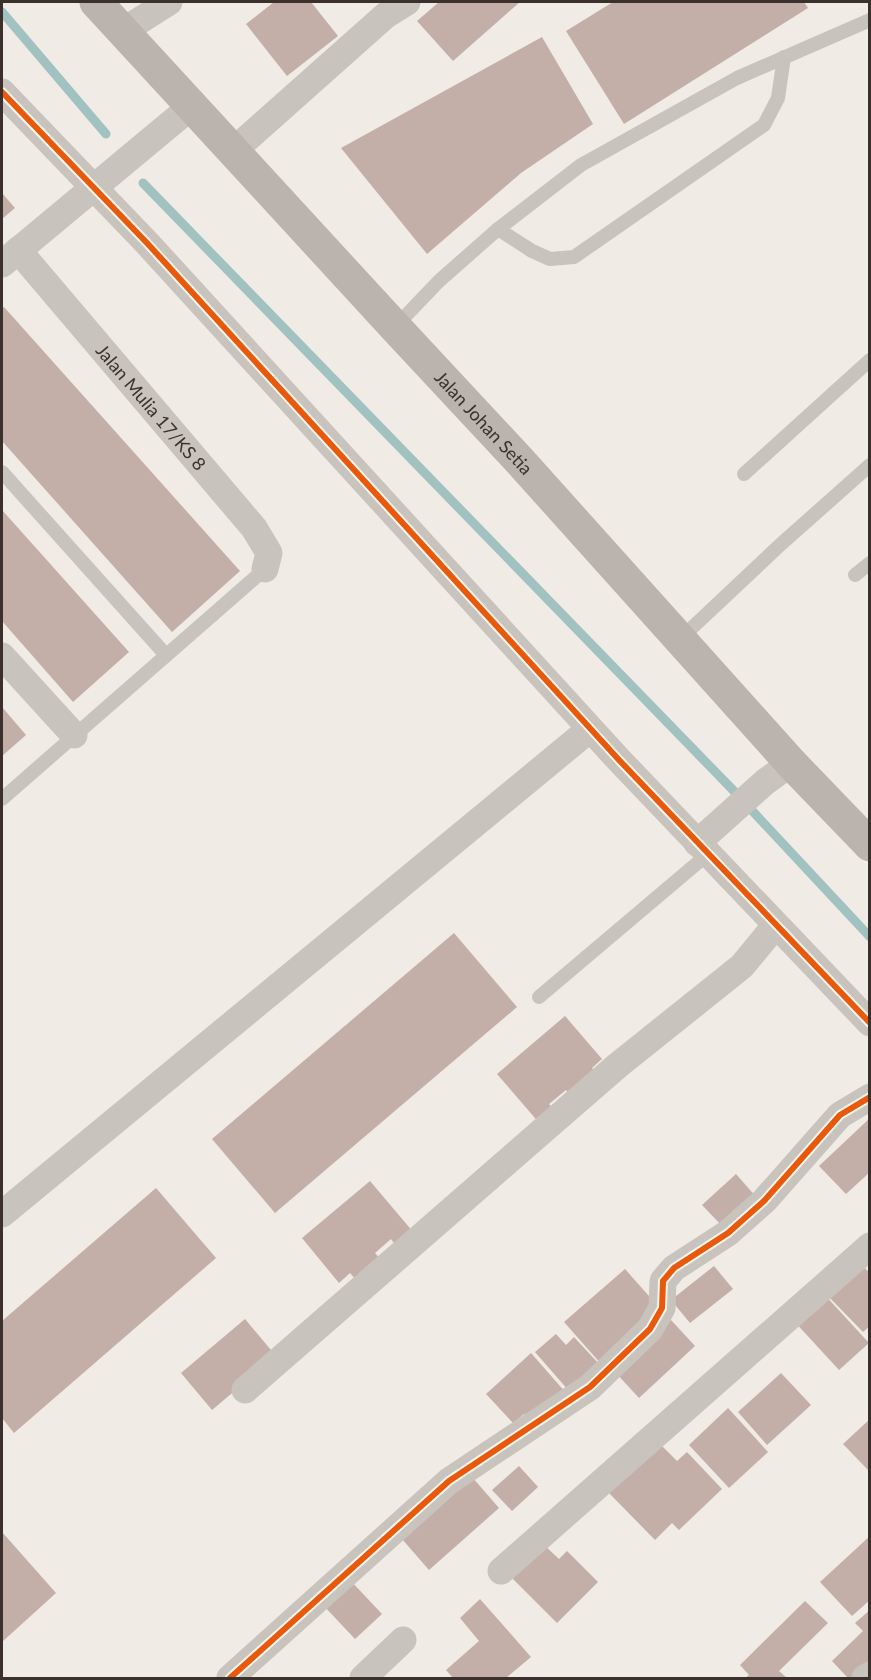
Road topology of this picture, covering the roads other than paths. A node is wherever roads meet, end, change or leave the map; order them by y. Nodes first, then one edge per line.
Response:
1 (96, 2) edge
2 (170, 2) edge
3 (407, 2) edge
4 (870, 20) edge
5 (123, 31) junction
6 (784, 57) junction
7 (2, 93) edge
8 (193, 105) junction
9 (233, 151) junction
10 (94, 188) junction
11 (498, 229) junction
12 (10, 257) edge
13 (394, 327) junction
14 (870, 360) edge
15 (870, 465) edge
16 (2, 472) edge
17 (744, 474) dead end
18 (870, 563) edge
19 (265, 568) joint
20 (855, 575) dead end
21 (679, 640) junction
22 (165, 654) junction
23 (2, 656) edge
24 (590, 729) junction
25 (74, 735) junction
26 (791, 763) junction
27 (2, 799) edge
28 (866, 834) edge
29 (706, 841) junction
30 (775, 926) junction
31 (539, 997) dead end
32 (870, 1023) edge
33 (870, 1098) edge
34 (2, 1214) edge
35 (870, 1246) edge
36 (245, 1390) dead end
37 (501, 1571) dead end
38 (404, 1641) dead end
39 (870, 1675) edge
40 (230, 1678) edge
41 (363, 1678) edge
42 (865, 1678) edge

1 - 5 main road, Jalan Johan Setia
2 - 5 street
3 - 9 street
4 - 6 lane
5 - 8 main road, Jalan Johan Setia
6 - 11 lane
6 - 11 lane
7 - 10 street
8 - 9 main road, Jalan Johan Setia
8 - 10 street
9 - 13 main road, Jalan Johan Setia
10 - 12 street
10 - 24 street
11 - 13 lane
12 - 19 street, Jalan Mulia 17/KS 8
13 - 21 main road, Jalan Johan Setia
14 - 17 lane
15 - 21 lane
16 - 22 lane
18 - 20 lane
19 - 22 lane
21 - 26 main road, Jalan Johan Setia
22 - 25 lane
23 - 25 street
24 - 29 street
24 - 34 street
25 - 27 lane
26 - 28 main road, Jalan Johan Setia
26 - 29 street
29 - 30 street
29 - 31 lane
30 - 32 street
30 - 36 street
33 - 40 street
35 - 37 street
38 - 41 street
39 - 42 street

